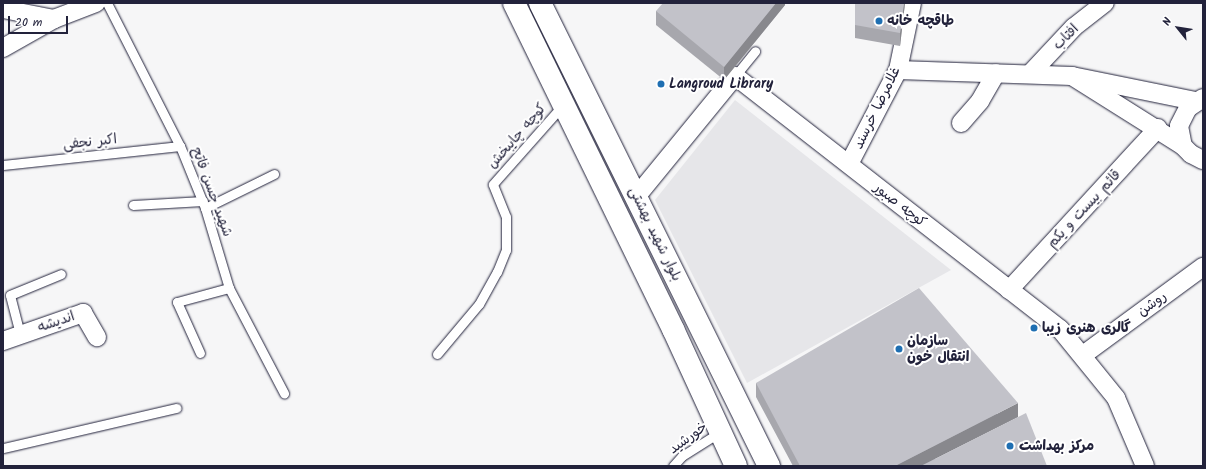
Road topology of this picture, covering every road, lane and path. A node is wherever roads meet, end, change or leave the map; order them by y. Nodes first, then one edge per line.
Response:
1 (96, 3) edge
2 (107, 3) edge
3 (514, 3) edge
4 (540, 3) edge
5 (912, 3) edge
6 (1105, 3) edge
7 (3, 9) edge
8 (54, 19) junction
9 (3, 48) edge
10 (755, 51) dead end
11 (898, 70) junction
12 (996, 73) junction
13 (1030, 74) junction
14 (735, 76) junction
15 (1072, 76) junction
16 (1199, 100) edge
17 (563, 105) junction
18 (961, 123) dead end
19 (1158, 128) junction
20 (180, 146) junction
21 (1183, 146) junction
22 (1203, 160) edge
23 (849, 164) junction
24 (3, 165) edge
25 (274, 174) dead end
26 (636, 197) junction
27 (133, 205) dead end
28 (204, 205) junction
29 (1203, 267) edge
30 (61, 274) dead end
31 (229, 288) junction
32 (1009, 290) junction
33 (696, 318) junction
34 (673, 329) junction
35 (20, 334) junction
36 (97, 337) dead end
37 (3, 341) edge
38 (200, 353) dead end
39 (437, 354) dead end
40 (1082, 355) junction
41 (284, 393) dead end
42 (176, 408) dead end
43 (720, 432) junction
44 (3, 448) edge
45 (673, 466) edge
46 (736, 466) edge
47 (769, 466) edge
48 (1146, 466) edge

1 - 8 street
2 - 20 lane, شهید حسن فاتح
3 - 17 main road, بلوار شهید بهشتی
4 - 26 main road, بلوار شهید بهشتی
5 - 11 street, غلامرضا خرسند
6 - 13 street, افتاب
7 - 8 street
8 - 9 street
10 - 14 lane
11 - 12 street
11 - 23 street, غلامرضا خرسند
12 - 13 street
12 - 18 street
13 - 15 street
14 - 23 street, کوچه صبور
14 - 26 street
15 - 16 street
15 - 19 street
16 - 21 street
17 - 34 main road, بلوار شهید بهشتی
17 - 39 lane, کوچه چایبخش
19 - 21 street
19 - 32 street, قائم بیست و یکم
20 - 24 lane, اکبر نجفی
20 - 28 lane, شهید حسن فاتح
21 - 22 street
23 - 32 street, کوچه صبور
25 - 28 lane
26 - 33 main road, بلوار شهید بهشتی
27 - 28 lane
28 - 31 lane, شهید حسن فاتح
29 - 40 street, روشن
30 - 35 lane
31 - 38 lane
31 - 41 lane, شهید حسن فاتح
32 - 40 street, کوچه صبور
33 - 34 main road
33 - 47 main road, بلوار شهید بهشتی
34 - 43 main road, بلوار شهید بهشتی
35 - 36 street, اندیشه
35 - 37 street, اندیشه
40 - 48 street, کوچه صبور
42 - 44 lane
43 - 45 lane, خورشید
43 - 46 main road, بلوار شهید بهشتی

